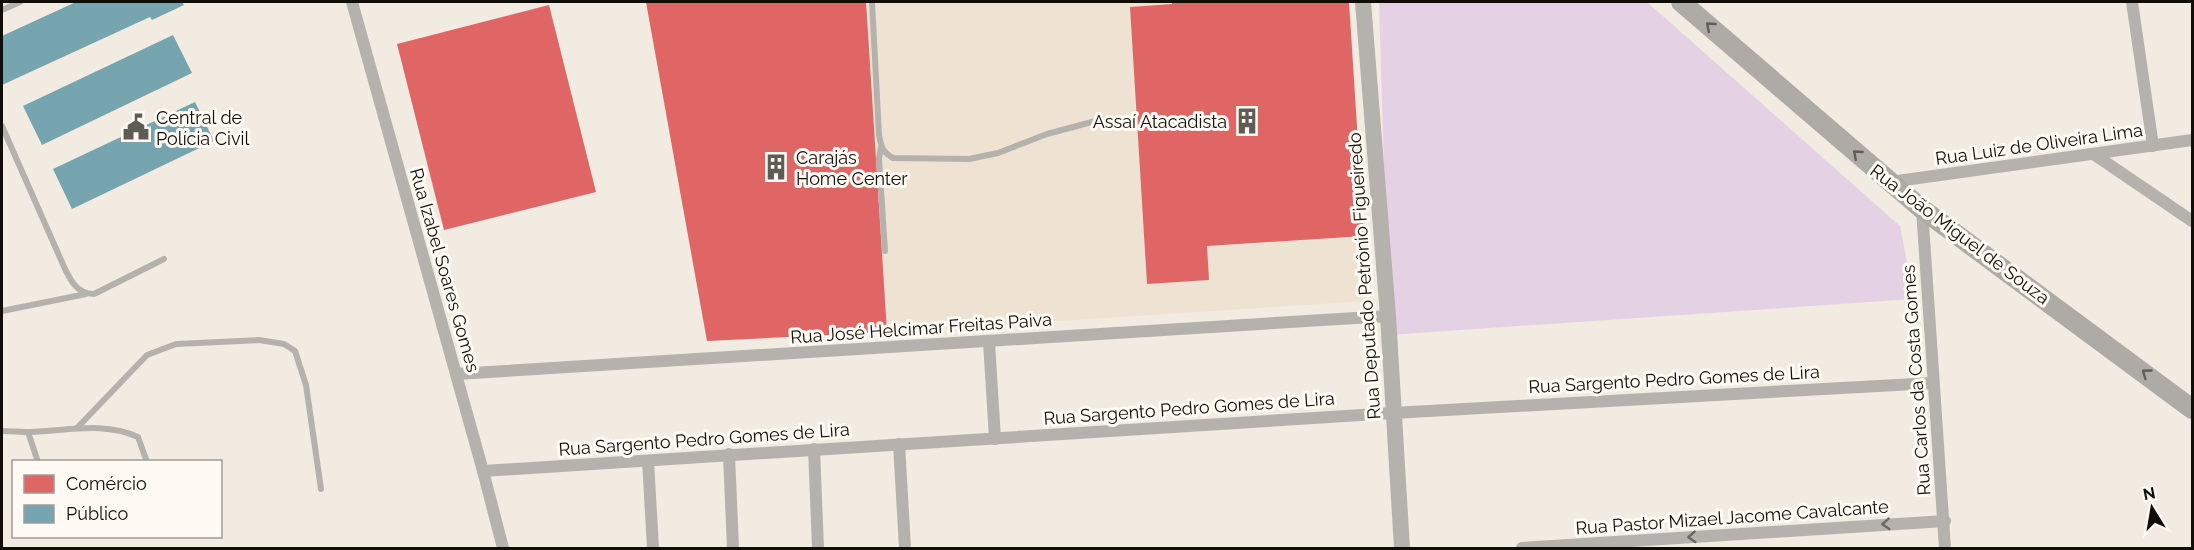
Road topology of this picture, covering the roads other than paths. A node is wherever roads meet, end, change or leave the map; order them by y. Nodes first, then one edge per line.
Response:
1 (20, 2) edge
2 (352, 2) edge
3 (872, 2) edge
4 (1363, 2) edge
5 (1681, 2) edge
6 (2132, 2) edge
7 (2, 10) edge
8 (1103, 119) dead end
9 (2, 126) edge
10 (2193, 140) edge
11 (881, 146) junction
12 (2153, 146) junction
13 (2095, 155) junction
14 (1890, 182) junction
15 (1922, 209) junction
16 (2193, 221) edge
17 (885, 251) dead end
18 (164, 259) dead end
19 (87, 294) junction
20 (2, 311) edge
21 (1388, 316) junction
22 (989, 342) junction
23 (456, 374) junction
24 (1934, 383) junction
25 (2193, 409) edge
26 (1393, 413) junction
27 (77, 428) junction
28 (2, 431) edge
29 (28, 432) junction
30 (995, 439) junction
31 (898, 444) junction
32 (814, 449) junction
33 (729, 454) junction
34 (37, 460) edge
35 (146, 460) edge
36 (648, 460) junction
37 (483, 471) junction
38 (321, 489) dead end
39 (1945, 521) junction
40 (503, 549) edge
41 (652, 549) edge
42 (733, 549) edge
43 (818, 549) edge
44 (905, 549) edge
45 (1402, 549) edge
46 (1522, 549) edge
47 (1946, 549) edge

1 - 7 lane
2 - 23 street, Rua Izabel Soares Gomes
3 - 11 lane
4 - 21 street, Rua Deputado Petrônio Figueiredo
14 -> 5 main road, Rua João Miguel de Souza
6 - 12 street
8 - 11 lane
9 - 19 lane
10 - 12 street, Rua Luiz de Oliveira Lima
11 - 17 lane
12 - 13 street, Rua Luiz de Oliveira Lima
13 - 14 street, Rua Luiz de Oliveira Lima
13 - 16 street
14 - 15 main road, Rua João Miguel de Souza
15 - 24 street, Rua Carlos da Costa Gomes
25 -> 15 main road, Rua João Miguel de Souza
18 - 19 lane
19 - 20 lane
21 - 22 street, Rua José Helcimar Freitas Paiva
21 - 26 street, Rua Deputado Petrônio Figueiredo
22 - 23 street, Rua José Helcimar Freitas Paiva
22 - 30 street
23 - 37 street, Rua Izabel Soares Gomes
24 - 26 street, Rua Sargento Pedro Gomes de Lira
24 - 39 street, Rua Carlos da Costa Gomes
26 - 30 street, Rua Sargento Pedro Gomes de Lira
26 - 45 street, Rua Deputado Petrônio Figueiredo
27 - 29 lane
27 - 35 lane
27 - 38 lane
28 - 29 lane
29 - 34 lane
30 - 31 street, Rua Sargento Pedro Gomes de Lira
31 - 32 street, Rua Sargento Pedro Gomes de Lira
31 - 44 street
32 - 33 street, Rua Sargento Pedro Gomes de Lira
32 - 43 street
33 - 36 street, Rua Sargento Pedro Gomes de Lira
33 - 42 street
36 - 37 street, Rua Sargento Pedro Gomes de Lira
36 - 41 street
37 - 40 street, Rua Izabel Soares Gomes
39 -> 46 street, Rua Pastor Mizael Jacome Cavalcante
39 - 47 street, Rua Carlos da Costa Gomes

